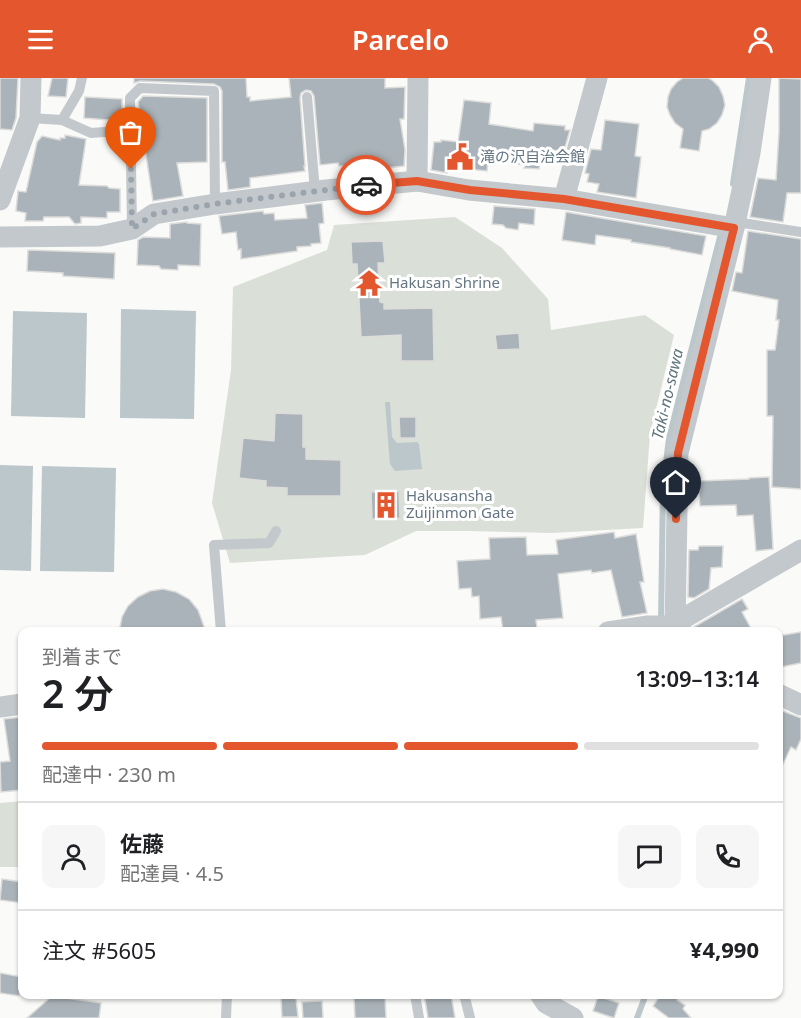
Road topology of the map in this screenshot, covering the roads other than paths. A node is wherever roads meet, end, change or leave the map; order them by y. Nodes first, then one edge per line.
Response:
1 (31, 78) edge
2 (82, 78) edge
3 (418, 78) edge
4 (597, 78) edge
5 (761, 78) edge
6 (307, 97) dead end
7 (30, 118) junction
8 (62, 120) junction
9 (131, 130) junction
10 (417, 181) junction
11 (315, 191) junction
12 (0, 197) edge
13 (564, 199) junction
14 (214, 204) junction
15 (735, 225) junction
16 (132, 229) junction
17 (801, 232) edge
18 (0, 237) edge
19 (276, 531) dead end
20 (801, 550) edge
21 (220, 627) edge
22 (667, 627) edge
23 (669, 627) edge
24 (783, 696) edge
25 (18, 705) edge
26 (801, 705) edge
27 (0, 707) edge
28 (227, 999) edge
29 (416, 999) edge
30 (465, 999) edge
31 (543, 999) edge
32 (226, 1018) edge
33 (419, 1018) edge
34 (470, 1018) edge
35 (573, 1018) edge

1 - 7 street
2 - 8 lane
3 - 10 street
4 - 13 street
5 - 15 street
6 - 11 lane
7 - 8 lane
7 - 12 street
8 - 9 lane
9 - 14 lane
9 - 16 lane
10 - 11 street
10 - 13 street
11 - 14 street
13 - 15 street
14 - 16 street
15 - 17 lane
15 - 22 street
16 - 18 street
19 - 21 lane
20 - 23 street
24 - 26 street
25 - 27 street
28 - 32 lane
29 - 33 lane
30 - 34 lane
31 - 35 street

